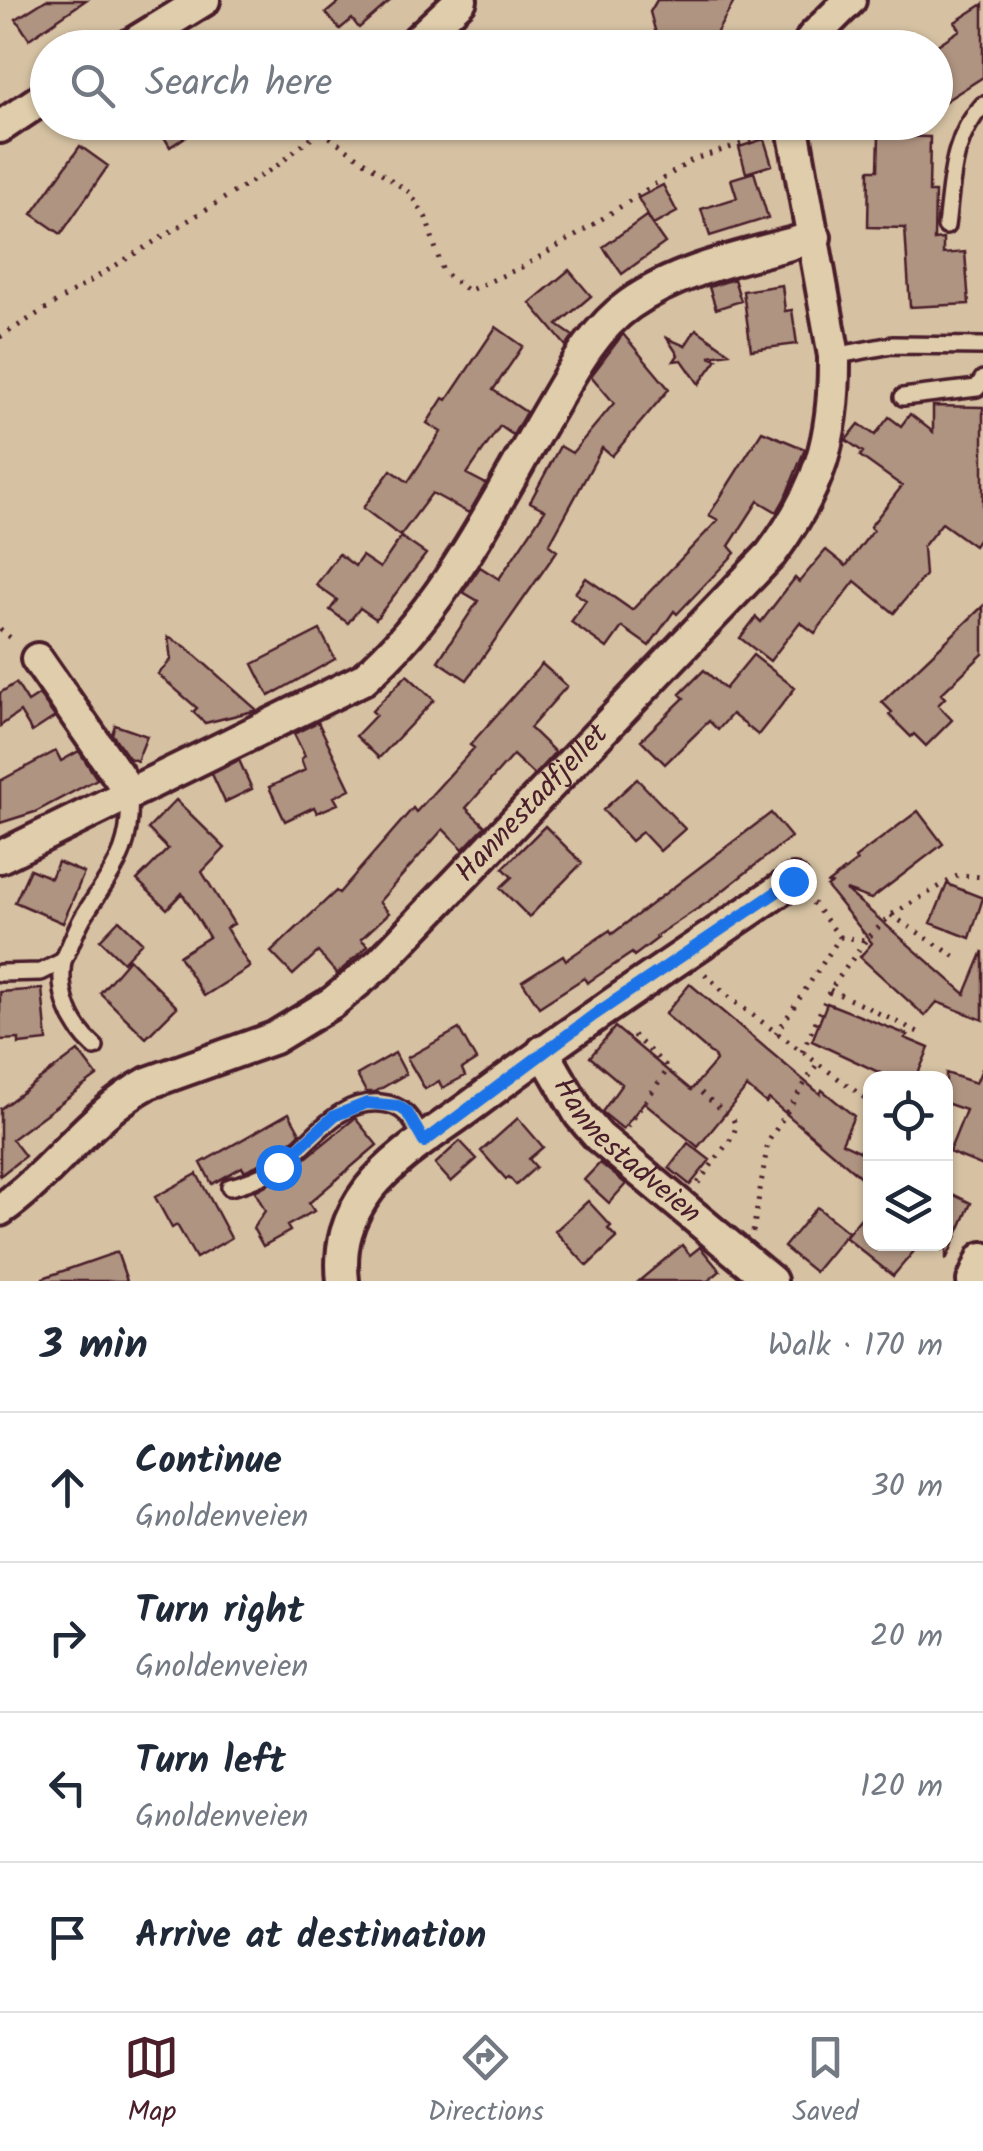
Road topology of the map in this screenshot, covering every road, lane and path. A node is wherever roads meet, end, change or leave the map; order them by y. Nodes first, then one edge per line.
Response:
1 (204, 0) edge
2 (461, 0) edge
3 (850, 0) edge
4 (155, 30) edge
5 (429, 30) edge
6 (820, 30) edge
7 (983, 105) edge
8 (30, 107) edge
9 (0, 127) edge
10 (310, 140) edge
11 (334, 140) edge
12 (751, 140) edge
13 (795, 140) edge
14 (946, 226) dead end
15 (814, 237) junction
16 (0, 337) edge
17 (983, 346) edge
18 (834, 356) junction
19 (983, 379) edge
20 (903, 397) dead end
21 (38, 659) dead end
22 (129, 792) junction
23 (0, 857) edge
24 (983, 878) edge
25 (793, 881) joint
26 (890, 915) junction
27 (840, 937) junction
28 (866, 940) junction
29 (685, 955) junction
30 (959, 959) dead end
31 (63, 961) junction
32 (0, 973) edge
33 (830, 990) junction
34 (918, 1032) dead end
35 (630, 1033) dead end
36 (776, 1034) junction
37 (96, 1047) dead end
38 (543, 1051) junction
39 (802, 1052) junction
40 (818, 1064) junction
41 (693, 1086) dead end
42 (863, 1097) edge
43 (424, 1142) junction
44 (612, 1148) junction
45 (230, 1187) dead end
46 (680, 1206) junction
47 (0, 1210) edge
48 (983, 1258) edge
49 (745, 1259) junction
50 (342, 1281) edge
51 (771, 1281) edge
52 (974, 1281) edge

1 - 4 street
2 - 5 street
3 - 6 street
7 - 14 lane
8 - 9 street
10 - 16 path
11 - 12 path
13 - 15 street, Hannestadfjellet
15 - 18 street, Hannestadfjellet
15 - 22 street
17 - 18 lane
18 - 47 street, Hannestadfjellet
19 - 20 lane
21 - 22 street
22 - 23 street
22 - 31 lane
24 - 26 path
25 - 27 path
25 - 29 street
26 - 28 path
26 - 30 path
27 - 28 path
27 - 36 path
28 - 33 path
29 - 36 path
29 - 38 street
31 - 32 lane
31 - 37 lane
33 - 34 path
33 - 39 path
35 - 44 path
36 - 39 path
38 - 43 street
38 - 44 street, Hannestadveien
39 - 40 path
40 - 42 path
40 - 49 path
41 - 46 path
43 - 45 lane
43 - 50 street
44 - 46 street, Hannestadveien
46 - 49 street, Hannestadveien
48 - 52 street
49 - 51 street, Hannestadveien

